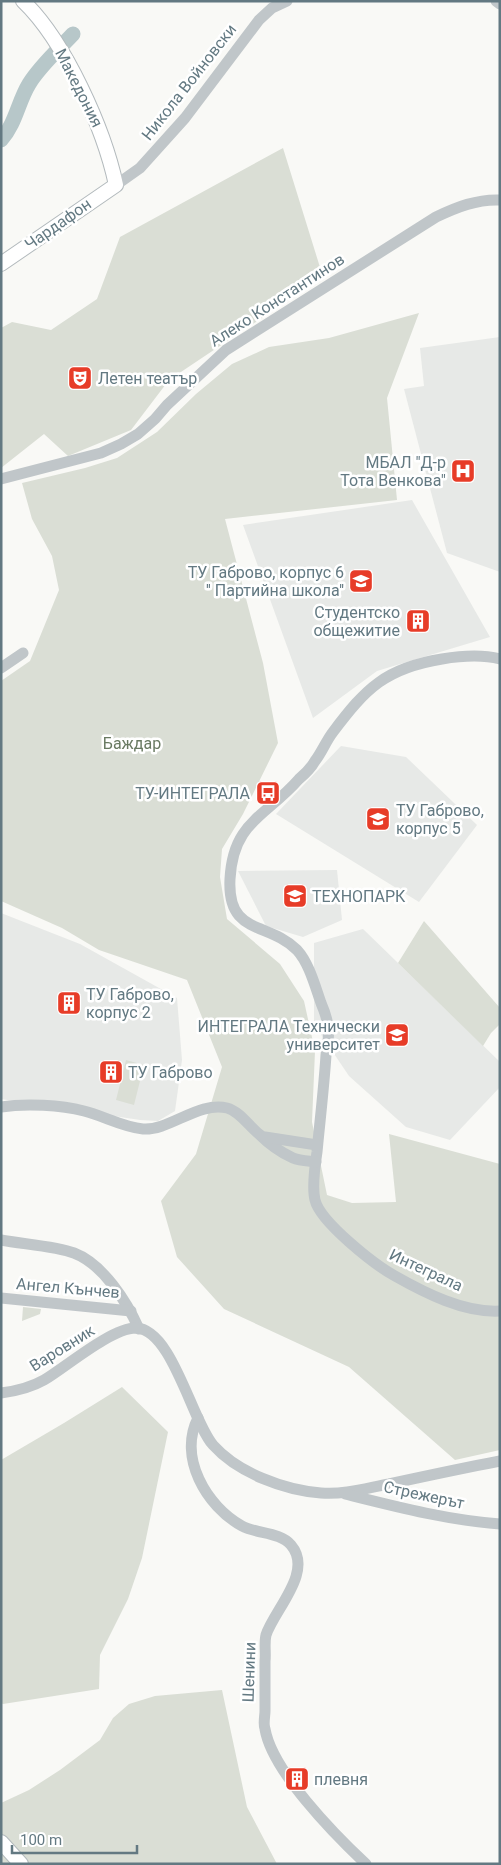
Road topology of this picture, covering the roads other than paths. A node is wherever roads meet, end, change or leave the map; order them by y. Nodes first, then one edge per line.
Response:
1 (23, 1) edge
2 (287, 1) edge
3 (496, 1) edge
4 (500, 4) edge
5 (116, 185) junction
6 (500, 200) edge
7 (1, 264) edge
8 (1, 479) edge
9 (23, 653) dead end
10 (500, 658) edge
11 (1, 668) edge
12 (1, 1107) edge
13 (260, 1136) junction
14 (317, 1145) junction
15 (316, 1162) junction
16 (1, 1240) edge
17 (1, 1298) edge
18 (131, 1311) junction
19 (500, 1311) edge
20 (139, 1329) junction
21 (1, 1393) edge
22 (198, 1418) junction
23 (500, 1461) edge
24 (341, 1493) junction
25 (500, 1524) edge
26 (1, 1842) edge
27 (1, 1848) edge
28 (14, 1864) edge
29 (21, 1864) edge
30 (366, 1864) edge

1 - 5 main road, Македония
2 - 5 street, Никола Войновски
3 - 4 street
5 - 7 main road, Чардафон
6 - 8 street, Алеко Константинов
9 - 11 street
10 - 14 street, Интеграла
12 - 13 street
13 - 14 street
13 - 15 street
14 - 15 street, Интеграла
15 - 19 street, Интеграла
16 - 18 street
17 - 18 street, Ангел Кънчев
18 - 20 street
20 - 21 street, Варовник
20 - 22 street
22 - 24 street
22 - 30 street, Шенини
23 - 24 street
24 - 25 street, Стрежерът
26 - 29 main road
27 - 28 main road

